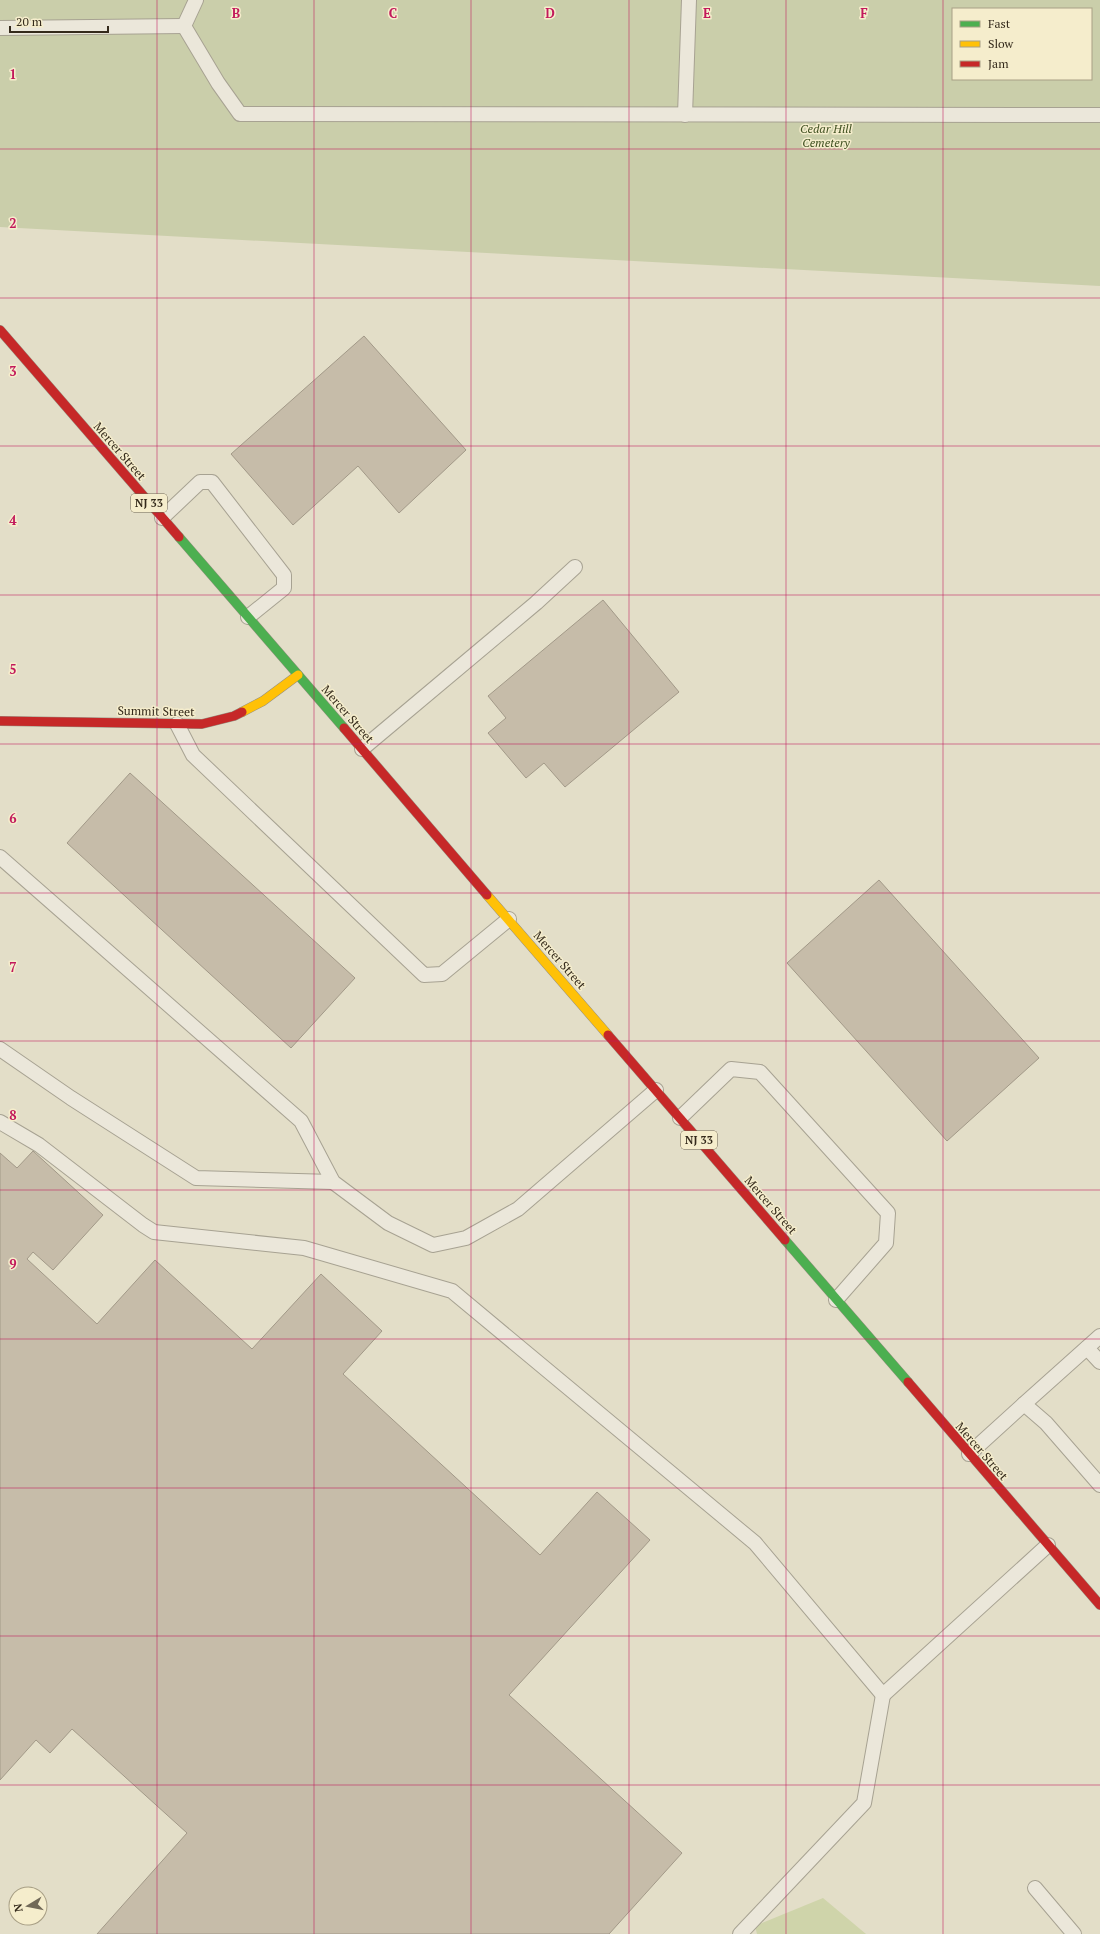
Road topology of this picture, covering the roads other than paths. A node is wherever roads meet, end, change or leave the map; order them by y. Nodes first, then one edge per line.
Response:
1 (196, 0) edge
2 (690, 0) edge
3 (184, 26) junction
4 (0, 28) edge
5 (685, 115) junction
6 (1100, 115) edge
7 (0, 330) edge
8 (162, 518) junction
9 (575, 567) dead end
10 (248, 617) junction
11 (298, 675) junction
12 (0, 721) edge
13 (177, 724) junction
14 (362, 749) junction
15 (0, 857) edge
16 (509, 920) junction
17 (0, 1049) edge
18 (656, 1090) junction
19 (680, 1118) junction
20 (0, 1122) edge
21 (333, 1182) junction
22 (836, 1300) junction
23 (1100, 1336) edge
24 (1088, 1348) junction
25 (1100, 1362) edge
26 (1024, 1404) junction
27 (969, 1454) junction
28 (1100, 1485) edge
29 (1048, 1545) junction
30 (1100, 1605) edge
31 (883, 1695) junction
32 (1035, 1888) dead end
33 (740, 1934) edge
34 (1074, 1934) edge

1 - 3 lane
2 - 5 lane
3 - 4 lane
3 - 5 lane
5 - 6 lane
7 - 8 main road, Mercer Street / NJ 33
8 - 10 main road, Mercer Street / NJ 33
8 - 10 lane
9 - 14 lane
10 - 11 main road, Mercer Street / NJ 33
11 - 13 main road, Summit Street
11 - 14 main road, Mercer Street / NJ 33
12 - 13 main road, Summit Street
13 - 16 lane
14 - 16 main road, Mercer Street / NJ 33
15 - 21 lane
16 - 18 main road, Mercer Street / NJ 33
17 - 21 lane
18 - 19 main road, Mercer Street / NJ 33
18 - 21 lane
19 - 22 main road, Mercer Street / NJ 33
19 - 22 lane
20 - 31 lane
22 - 27 main road, Mercer Street / NJ 33
23 - 24 lane
24 - 25 lane
24 - 26 lane
26 - 27 lane
26 - 28 lane
27 - 29 main road, Mercer Street / NJ 33
29 - 30 main road, Mercer Street / NJ 33
29 - 31 lane
31 - 33 lane
32 - 34 lane

